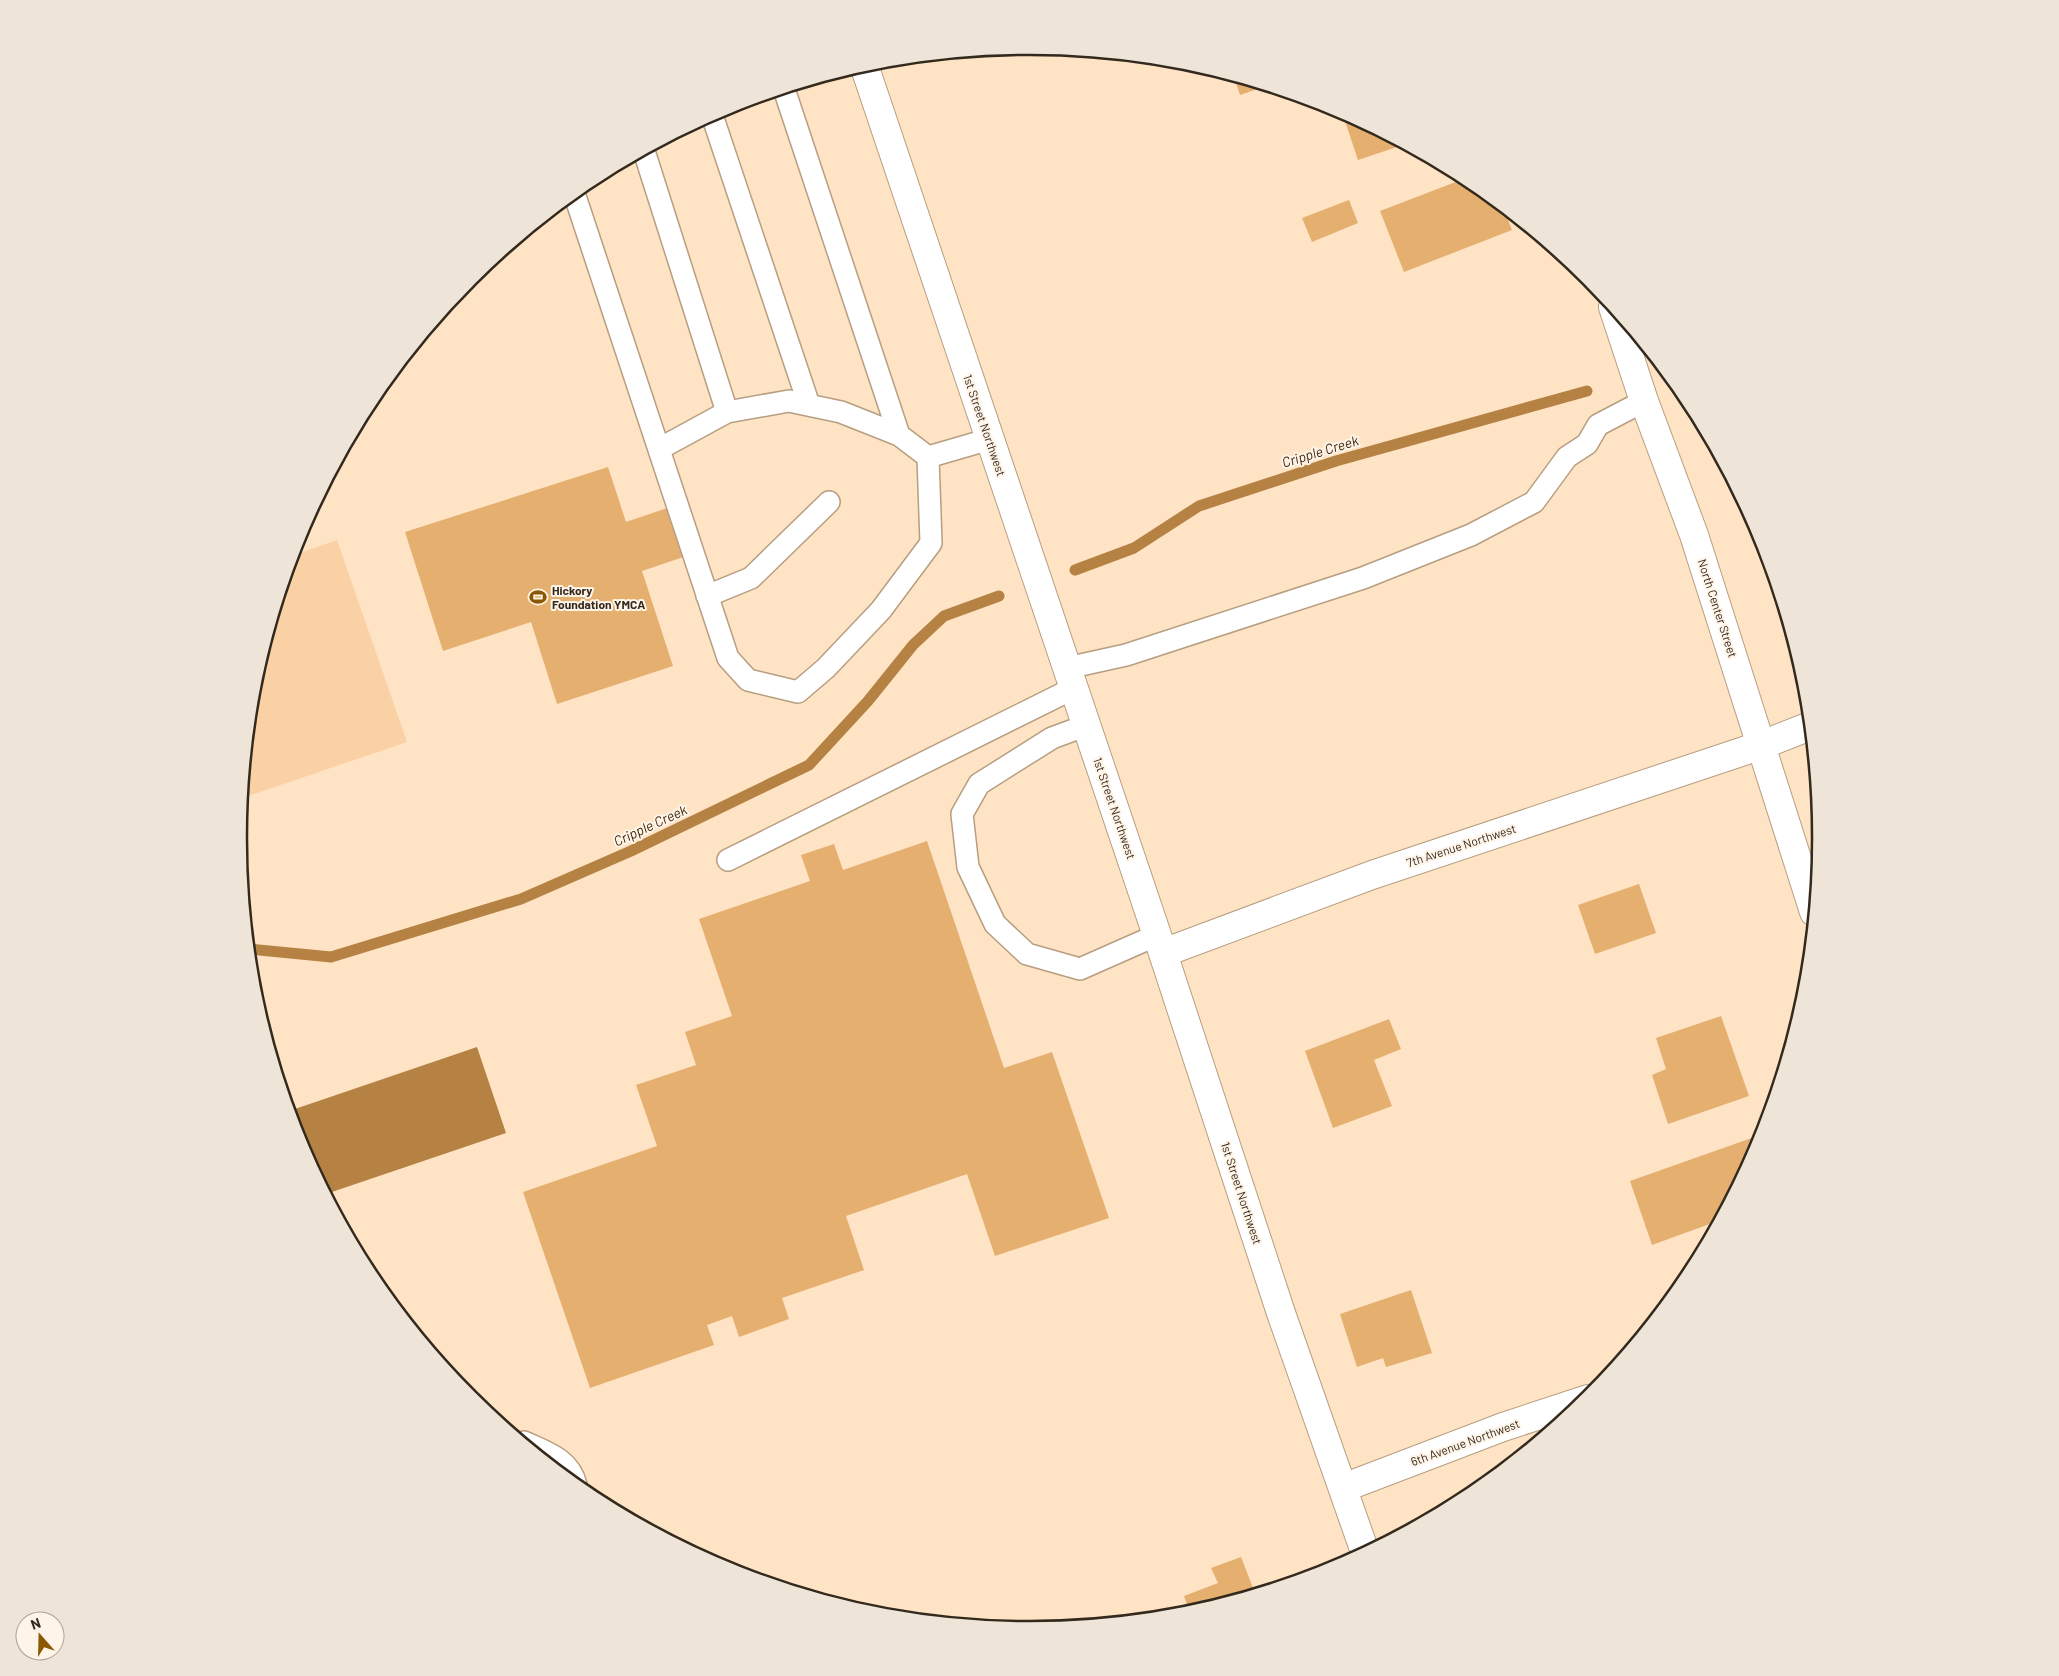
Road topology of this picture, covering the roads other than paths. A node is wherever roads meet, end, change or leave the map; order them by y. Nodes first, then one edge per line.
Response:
1 (867, 73) edge
2 (786, 95) edge
3 (715, 122) edge
4 (646, 156) edge
5 (576, 200) edge
6 (1618, 322) edge
7 (1644, 401) junction
8 (809, 405) junction
9 (727, 412) junction
10 (899, 435) junction
11 (990, 439) junction
12 (660, 449) junction
13 (928, 458) junction
14 (829, 502) dead end
15 (707, 596) junction
16 (1070, 678) junction
17 (1086, 725) junction
18 (1805, 728) edge
19 (1762, 745) junction
20 (728, 860) dead end
21 (1810, 899) edge
22 (1160, 944) junction
23 (1569, 1405) edge
24 (542, 1450) edge
25 (572, 1473) edge
26 (1343, 1488) junction
27 (1363, 1546) edge

1 - 11 street, 1st Street Northwest
2 - 10 lane
3 - 8 lane
4 - 9 lane
5 - 12 lane
6 - 7 street, North Center Street
7 - 16 lane
7 - 19 street, North Center Street
8 - 9 lane
8 - 10 lane
9 - 12 lane
10 - 13 lane
11 - 13 lane
11 - 16 street, 1st Street Northwest
12 - 15 lane
13 - 15 lane
14 - 15 lane
16 - 17 street, 1st Street Northwest
16 - 20 lane
17 - 22 street, 1st Street Northwest
17 - 22 lane
18 - 19 street, 7th Avenue Northwest
19 - 21 street, North Center Street
19 - 22 street, 7th Avenue Northwest
22 - 26 street, 1st Street Northwest
23 - 26 street, 6th Avenue Northwest
24 - 25 lane
26 - 27 street, 1st Street Northwest

